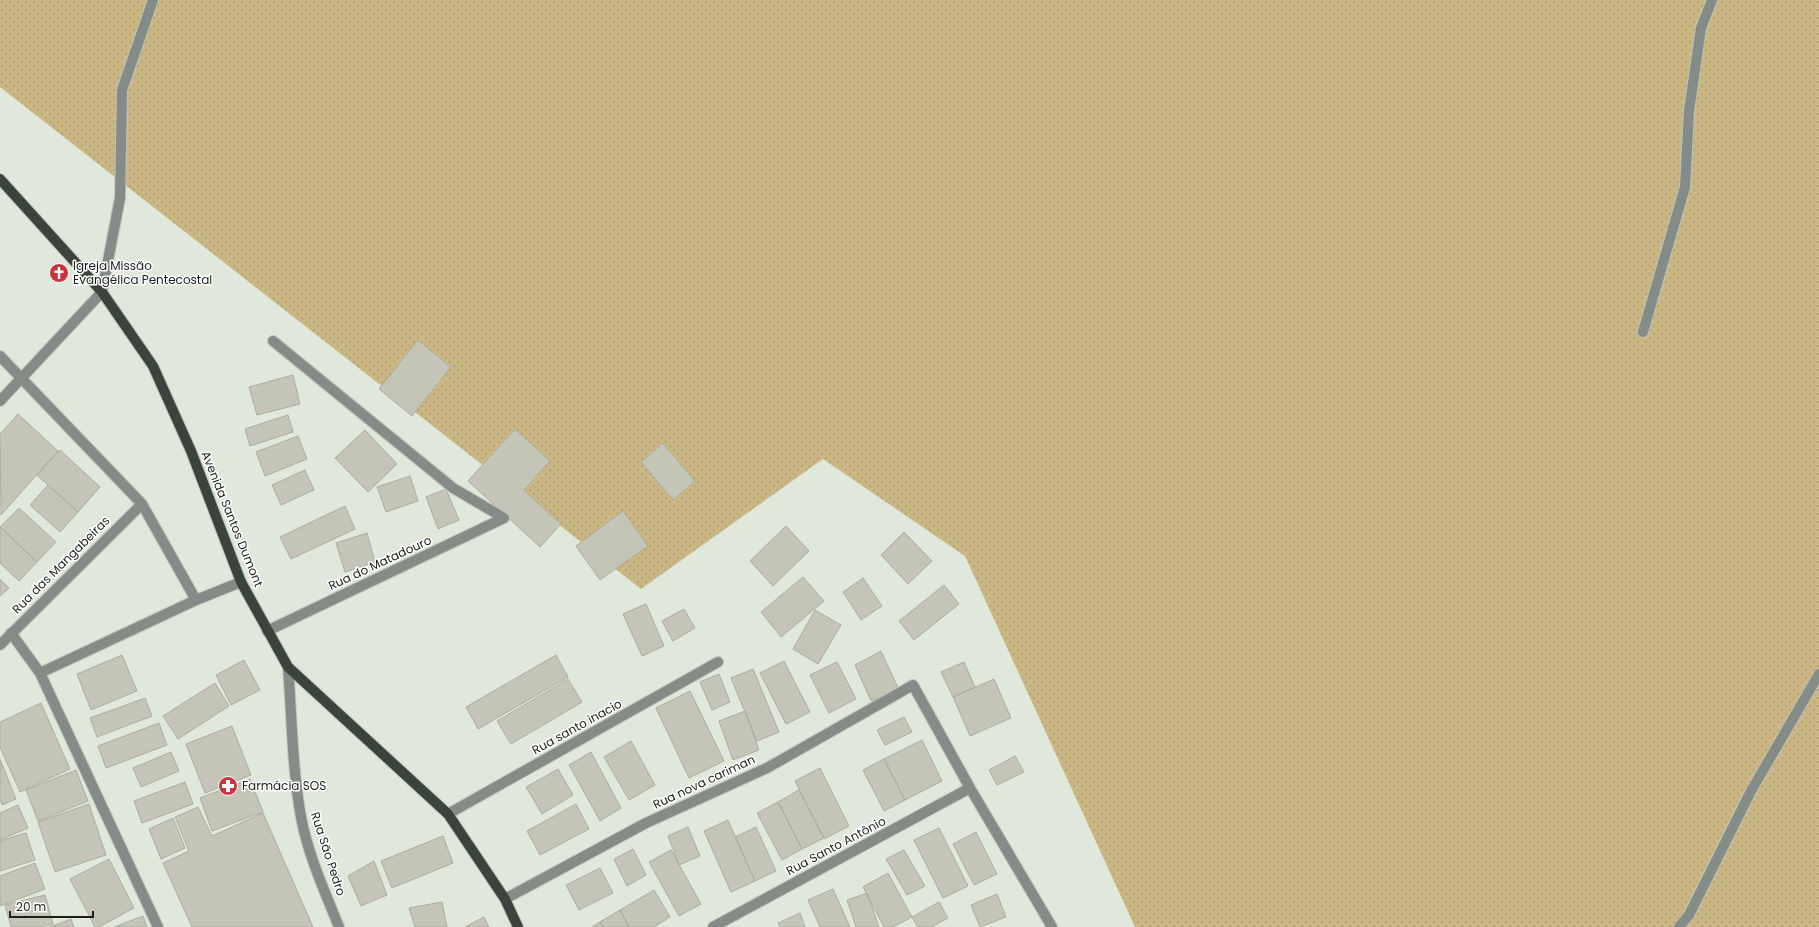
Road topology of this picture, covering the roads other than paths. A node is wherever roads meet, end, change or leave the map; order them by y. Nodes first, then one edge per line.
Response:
1 (152, 0) edge
2 (1712, 0) edge
3 (0, 179) edge
4 (102, 292) junction
5 (1643, 332) dead end
6 (272, 341) dead end
7 (0, 356) edge
8 (22, 379) junction
9 (0, 401) edge
10 (142, 504) junction
11 (241, 582) junction
12 (196, 600) junction
13 (268, 631) junction
14 (11, 633) junction
15 (0, 645) edge
16 (718, 662) dead end
17 (288, 668) junction
18 (40, 673) junction
19 (1819, 674) edge
20 (970, 788) junction
21 (448, 814) junction
22 (505, 900) junction
23 (158, 927) edge
24 (339, 927) edge
25 (518, 927) edge
26 (713, 927) edge
27 (1052, 927) edge
28 (1679, 927) edge

1 - 4 street
2 - 5 street
3 - 4 main road, Avenida Santos Dumont
4 - 8 street
4 - 11 main road, Avenida Santos Dumont
6 - 13 street, Rua do Matadouro
7 - 8 street
8 - 9 street
8 - 10 street
10 - 12 street
10 - 14 street, Rua das Mangabeiras
11 - 12 street
11 - 13 main road, Avenida Santos Dumont
12 - 18 street
13 - 17 main road, Avenida Santos Dumont
14 - 15 street, Rua das Mangabeiras
14 - 18 street
16 - 21 street, Rua santo inacio
17 - 21 main road, Avenida Santos Dumont
17 - 24 street, Rua São Pedro
18 - 23 street
19 - 28 street
20 - 22 street, Rua nova cariman
20 - 26 street, Rua Santo Antônio
20 - 27 street
21 - 22 main road, Avenida Santos Dumont
22 - 25 main road, Avenida Santos Dumont

